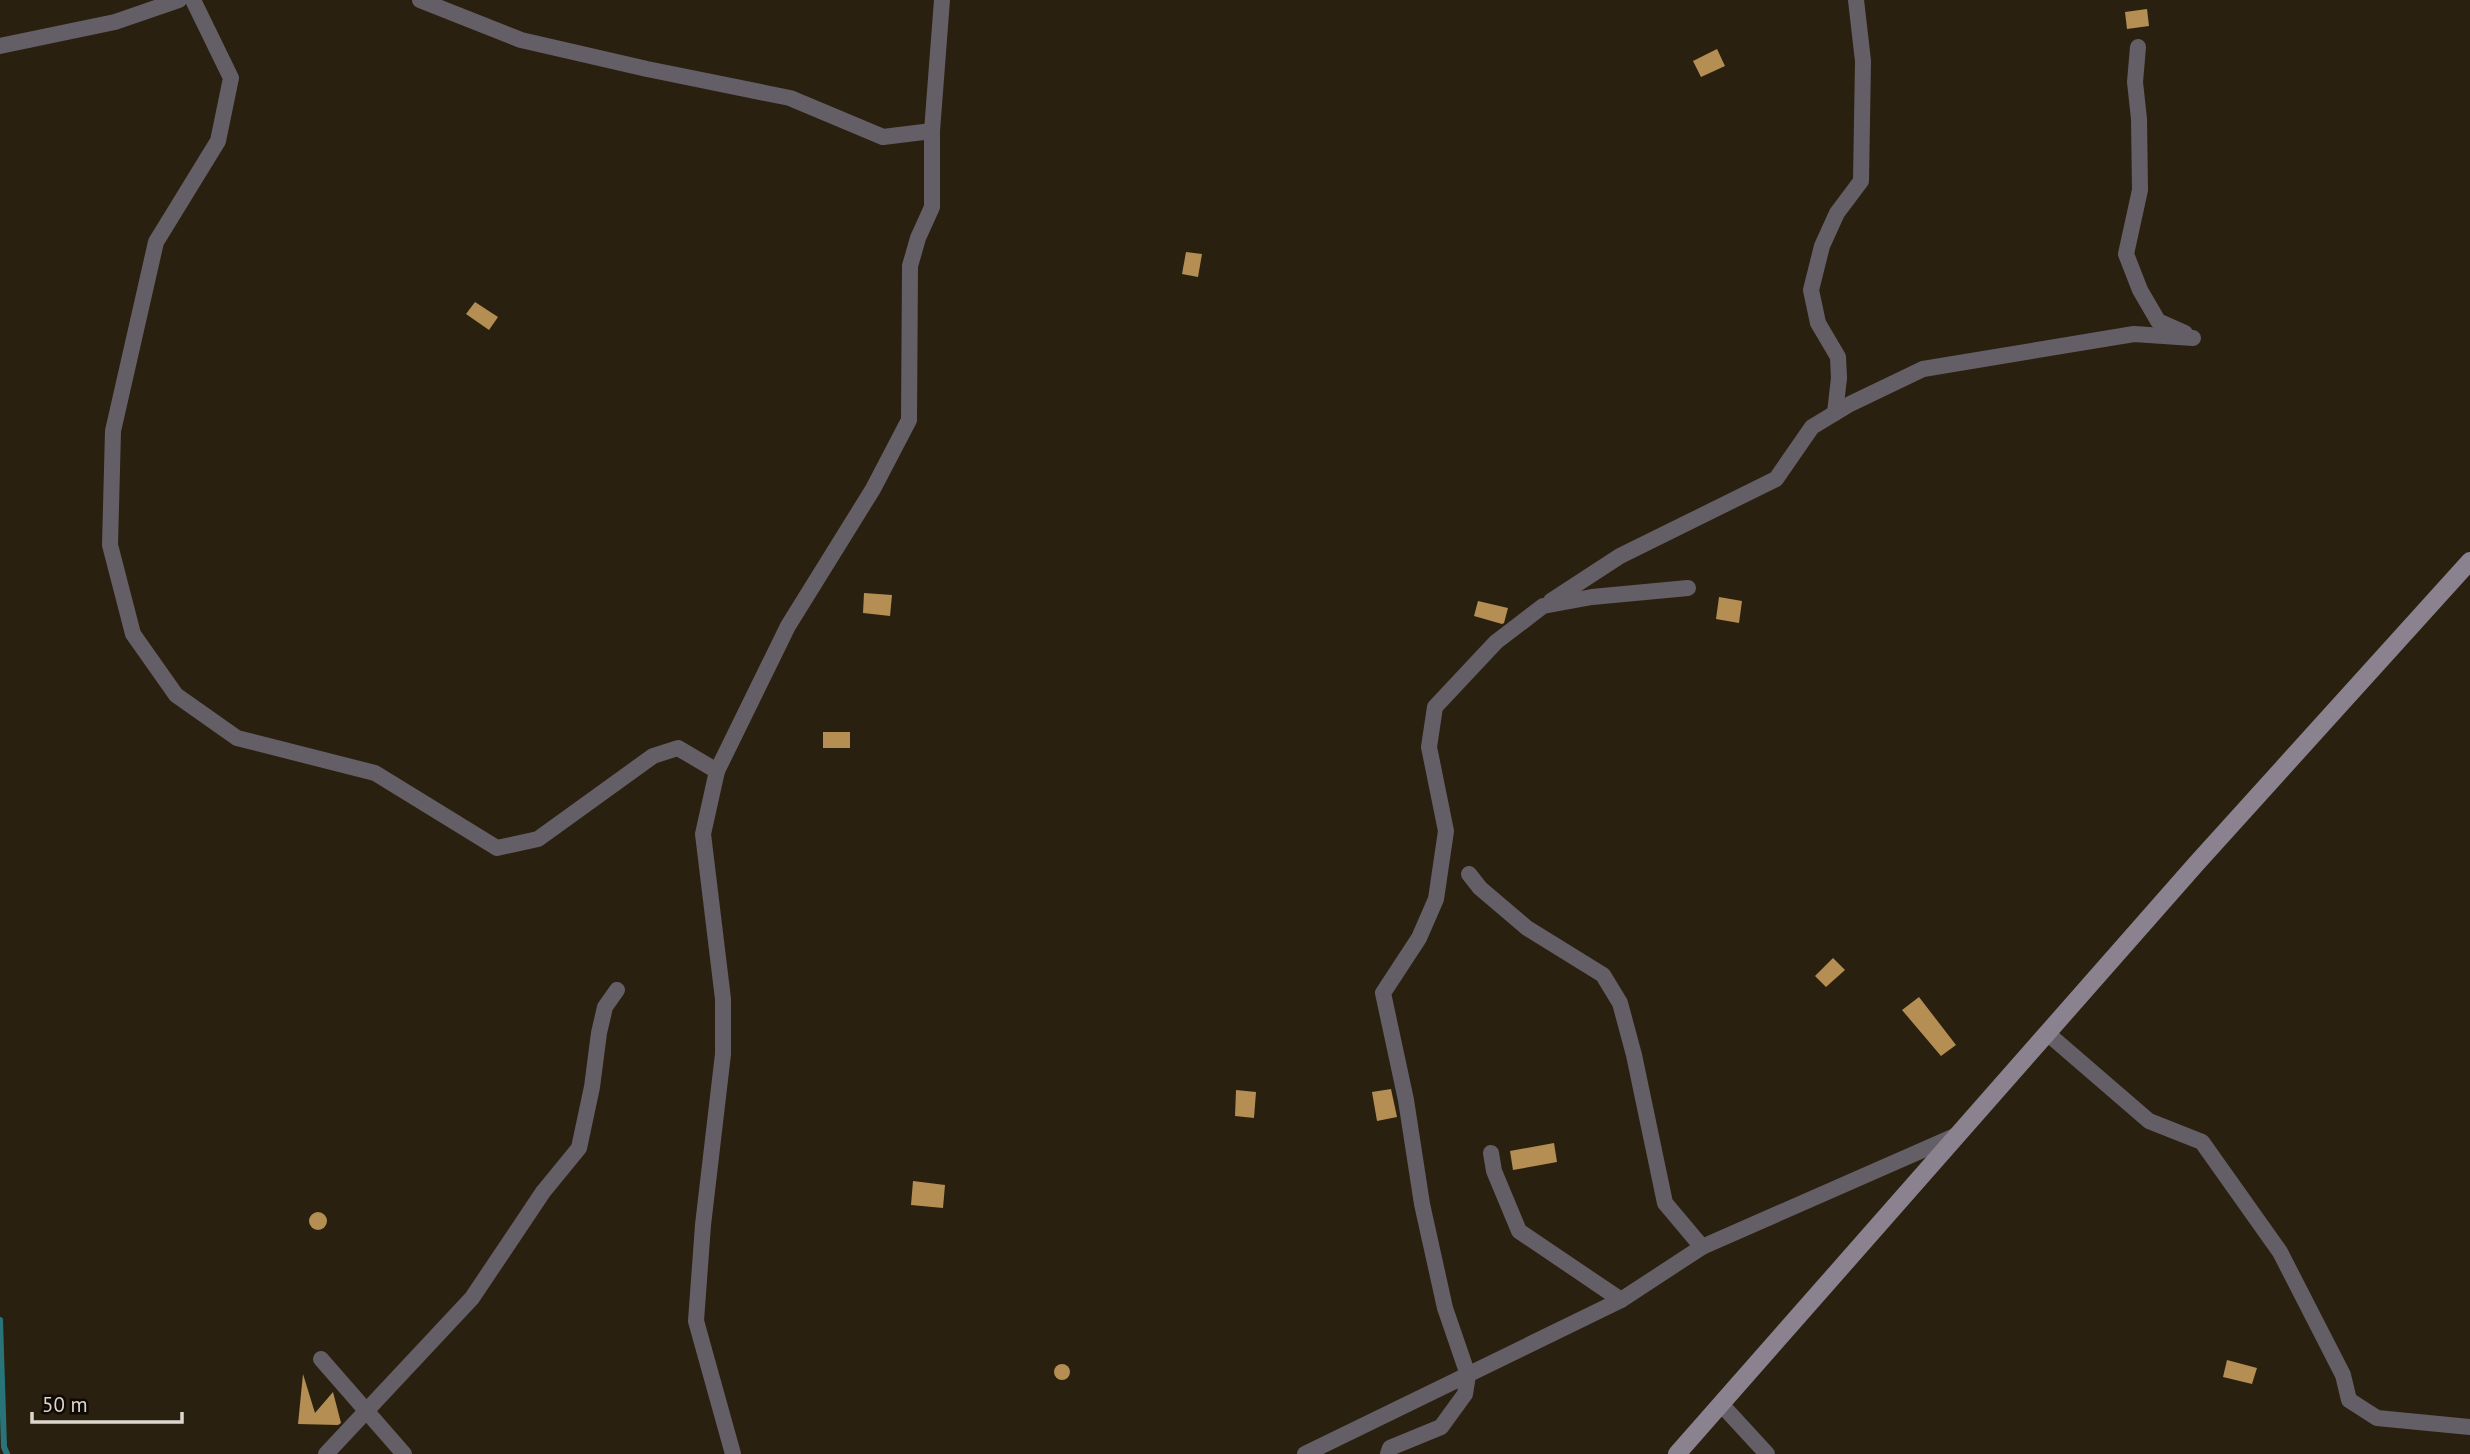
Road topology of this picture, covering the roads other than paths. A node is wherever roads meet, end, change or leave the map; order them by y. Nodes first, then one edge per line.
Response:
1 (179, 0) edge
2 (193, 0) edge
3 (420, 0) edge
4 (942, 0) edge
5 (1856, 0) edge
6 (0, 46) edge
7 (2138, 47) dead end
8 (933, 131) junction
9 (1835, 413) junction
10 (2470, 561) edge
11 (1688, 588) dead end
12 (1543, 606) junction
13 (717, 771) junction
14 (1469, 874) dead end
15 (617, 990) dead end
16 (2047, 1033) junction
17 (1957, 1135) junction
18 (1491, 1153) dead end
19 (1702, 1247) junction
20 (1621, 1300) junction
21 (321, 1359) dead end
22 (1468, 1375) junction
23 (1721, 1404) junction
24 (367, 1409) junction
25 (2470, 1427) edge
26 (327, 1454) edge
27 (404, 1454) edge
28 (733, 1454) edge
29 (1305, 1454) edge
30 (1388, 1454) edge
31 (1677, 1454) edge
32 (1767, 1454) edge

1 - 6 street
2 - 13 street
3 - 8 street
4 - 8 street
5 - 9 street
7 - 9 street
8 - 13 street
9 - 12 street
10 - 16 main road
11 - 12 street
12 - 22 street
13 - 28 street
14 - 19 street
15 - 24 street
16 - 17 main road
16 - 25 street
17 - 19 street
17 - 23 main road
18 - 20 street
19 - 20 street
20 - 22 street
21 - 24 street
22 - 29 street
22 - 30 street
23 - 31 main road
23 - 32 street
24 - 26 street
24 - 27 street

